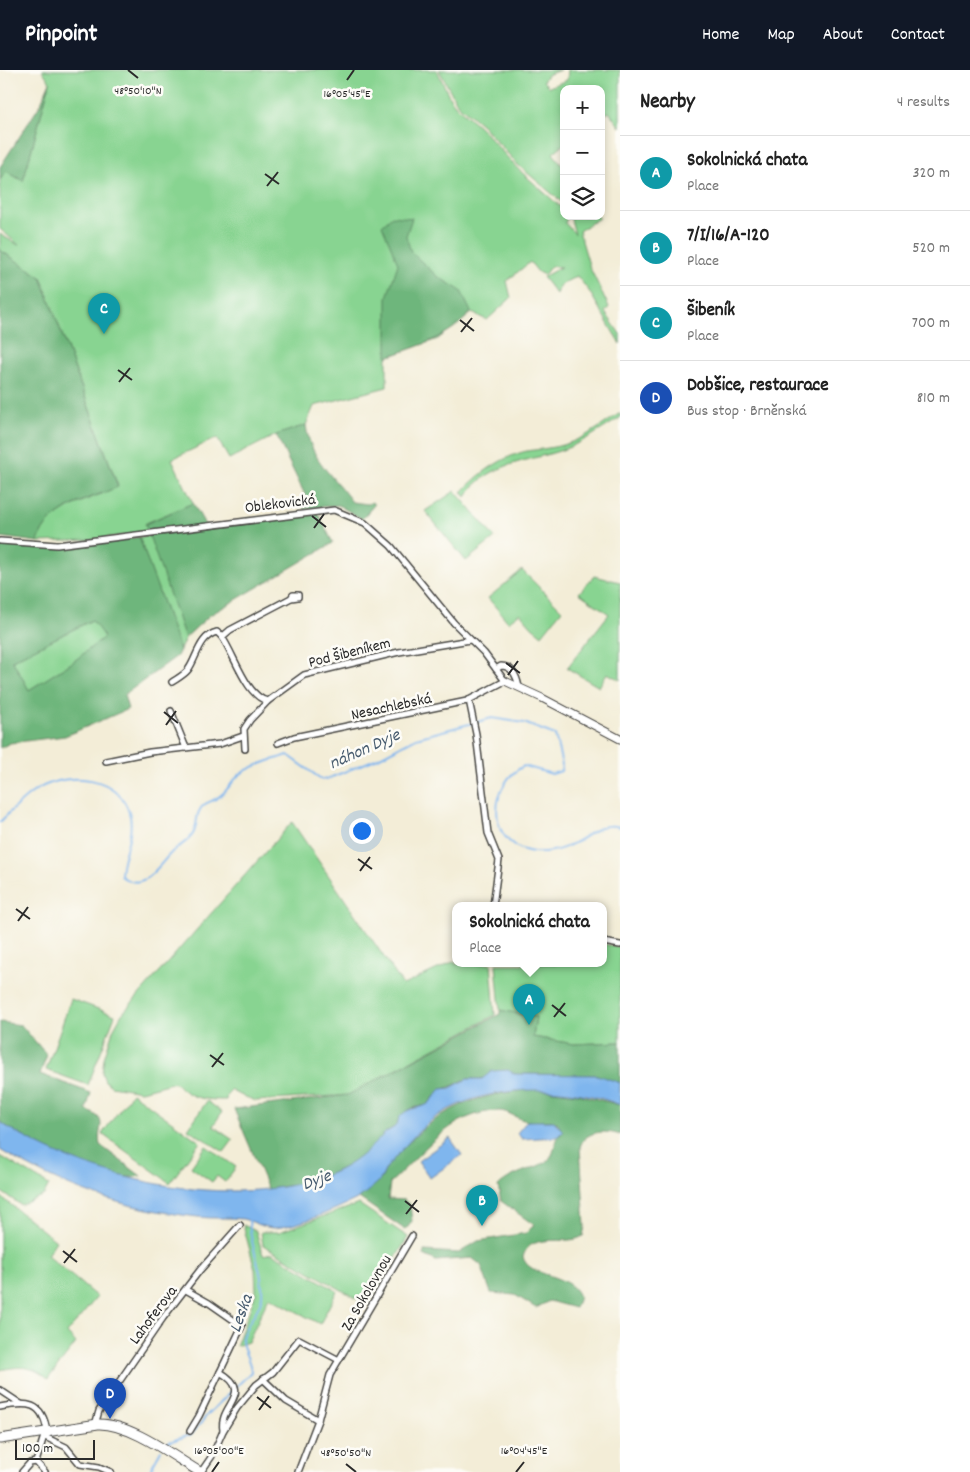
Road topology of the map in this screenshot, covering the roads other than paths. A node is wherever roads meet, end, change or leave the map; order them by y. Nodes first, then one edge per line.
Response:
1 (0, 541) edge
2 (291, 598) dead end
3 (222, 637) junction
4 (470, 640) junction
5 (496, 669) junction
6 (505, 681) junction
7 (172, 682) dead end
8 (518, 687) junction
9 (469, 700) junction
10 (268, 701) junction
11 (171, 710) dead end
12 (244, 736) junction
13 (620, 739) edge
14 (278, 743) dead end
15 (186, 748) junction
16 (244, 748) dead end
17 (106, 761) dead end
18 (494, 902) edge
19 (607, 943) edge
20 (620, 945) edge
21 (240, 1225) dead end
22 (412, 1236) dead end
23 (186, 1290) junction
24 (339, 1360) junction
25 (220, 1372) junction
26 (264, 1380) junction
27 (0, 1390) edge
28 (21, 1405) junction
29 (0, 1407) edge
30 (318, 1420) junction
31 (95, 1425) junction
32 (190, 1431) dead end
33 (223, 1431) junction
34 (45, 1434) junction
35 (0, 1439) edge
36 (36, 1462) junction
37 (43, 1471) edge
38 (22, 1472) edge
39 (111, 1472) edge
40 (201, 1472) edge
41 (298, 1472) edge

1 - 4 street, Oblekovická
2 - 3 street
3 - 7 street
3 - 10 street
4 - 5 street, Oblekovická
4 - 10 street, Pod Šibeníkem
5 - 6 street, Oblekovická
5 - 8 street
6 - 8 street, Oblekovická
6 - 9 street, Nesachlebská
8 - 13 street, Oblekovická
9 - 14 street, Nesachlebská
9 - 18 street
10 - 12 street, Pod Šibeníkem
11 - 15 street
12 - 15 street
12 - 16 street, Pod Šibeníkem
15 - 17 street
19 - 20 street
21 - 23 street, Lahoferova
22 - 24 street, Za Sokolovnou
23 - 25 street
23 - 31 street, Lahoferova
24 - 26 street
24 - 30 street, Za Sokolovnou
25 - 32 street
25 - 33 street
26 - 30 street
26 - 33 street
27 - 28 street
28 - 29 street
28 - 34 street
30 - 41 street, Za Sokolovnou
31 - 34 main road
31 - 40 main road
33 - 40 street
34 - 35 main road
34 - 36 street
34 - 39 street
36 - 37 street
36 - 38 street

